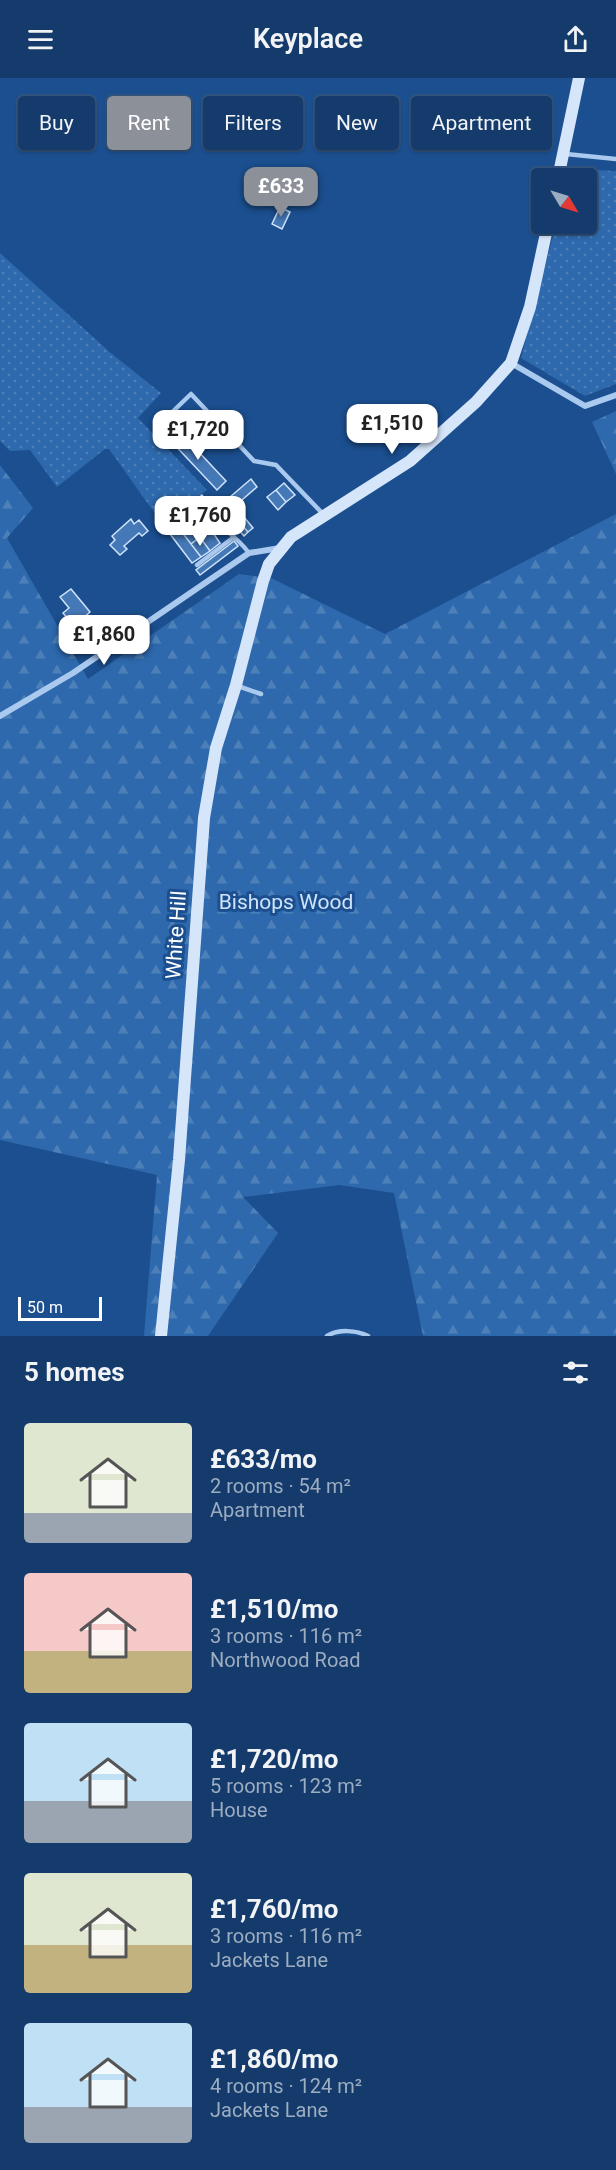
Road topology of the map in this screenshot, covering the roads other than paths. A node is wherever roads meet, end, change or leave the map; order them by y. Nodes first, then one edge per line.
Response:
1 (579, 78) edge
2 (563, 154) junction
3 (616, 159) edge
4 (560, 168) edge
5 (546, 234) edge
6 (511, 363) junction
7 (616, 395) edge
8 (166, 418) dead end
9 (326, 516) junction
10 (168, 530) dead end
11 (234, 537) junction
12 (280, 548) junction
13 (249, 553) junction
14 (197, 565) dead end
15 (236, 685) junction
16 (261, 694) dead end
17 (0, 716) edge
18 (161, 1336) edge
19 (327, 1336) edge
20 (368, 1336) edge

1 - 2 street
2 - 3 lane
2 - 4 street
5 - 6 street
6 - 7 street
6 - 9 street
8 - 9 lane
9 - 12 street
10 - 11 lane
11 - 13 lane
11 - 14 lane
12 - 13 street
12 - 15 street, White Hill
13 - 17 street
15 - 16 lane
15 - 18 street, White Hill
19 - 20 lane

